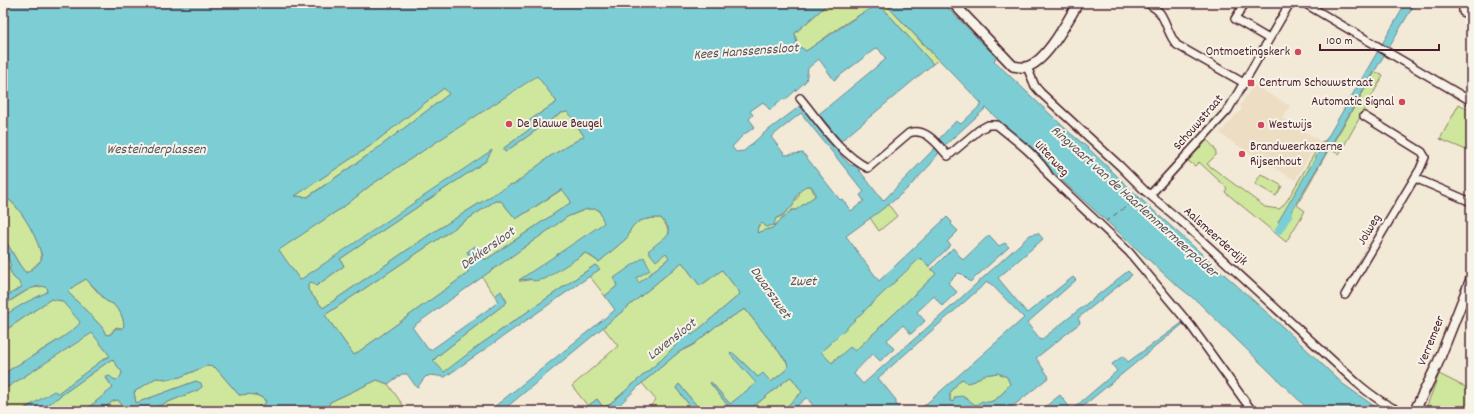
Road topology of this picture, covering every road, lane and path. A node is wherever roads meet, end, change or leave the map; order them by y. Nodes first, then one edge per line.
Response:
1 (952, 3) edge
2 (1078, 3) edge
3 (1147, 3) edge
4 (1245, 3) edge
5 (1290, 3) edge
6 (1304, 3) edge
7 (1464, 3) edge
8 (1471, 16) edge
9 (1269, 39) junction
10 (1027, 67) junction
11 (1244, 83) junction
12 (800, 98) dead end
13 (1471, 101) edge
14 (1364, 116) dead end
15 (1415, 178) junction
16 (1150, 195) junction
17 (1471, 202) edge
18 (1471, 279) edge
19 (1345, 295) dead end
20 (1252, 411) edge
21 (1400, 411) edge
22 (1416, 411) edge

1 - 10 street
2 - 10 street
3 - 11 street
4 - 9 street
5 - 9 street, Schouwstraat
6 - 13 street
7 - 8 street
9 - 11 street, Schouwstraat
10 - 16 street, Aalsmeerderdijk
11 - 16 street, Schouwstraat
12 - 20 street, Uiterweg
14 - 15 street, Jolweg
15 - 17 street
15 - 19 street, Jolweg
16 - 21 street, Aalsmeerderdijk
18 - 22 street, Verremeer

